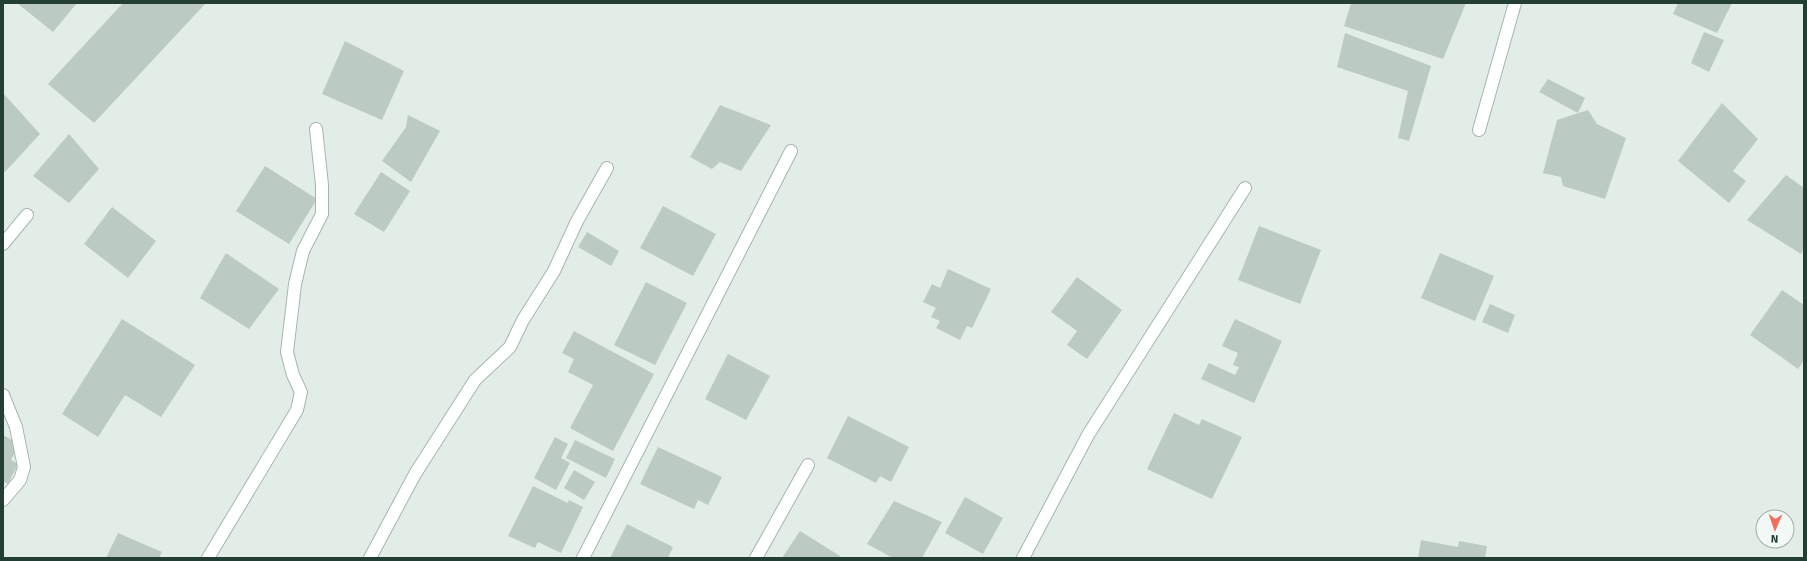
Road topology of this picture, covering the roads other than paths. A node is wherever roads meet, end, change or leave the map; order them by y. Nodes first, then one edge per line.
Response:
1 (1515, 3) edge
2 (316, 128) dead end
3 (1479, 130) dead end
4 (791, 151) dead end
5 (607, 168) dead end
6 (1245, 188) dead end
7 (27, 215) dead end
8 (3, 244) edge
9 (3, 395) edge
10 (808, 465) dead end
11 (3, 500) edge
12 (208, 558) edge
13 (370, 558) edge
14 (583, 558) edge
15 (756, 558) edge
16 (1024, 558) edge

1 - 3 street
2 - 12 street
4 - 14 street
5 - 13 street
6 - 16 street
7 - 8 street
9 - 11 street
10 - 15 street

